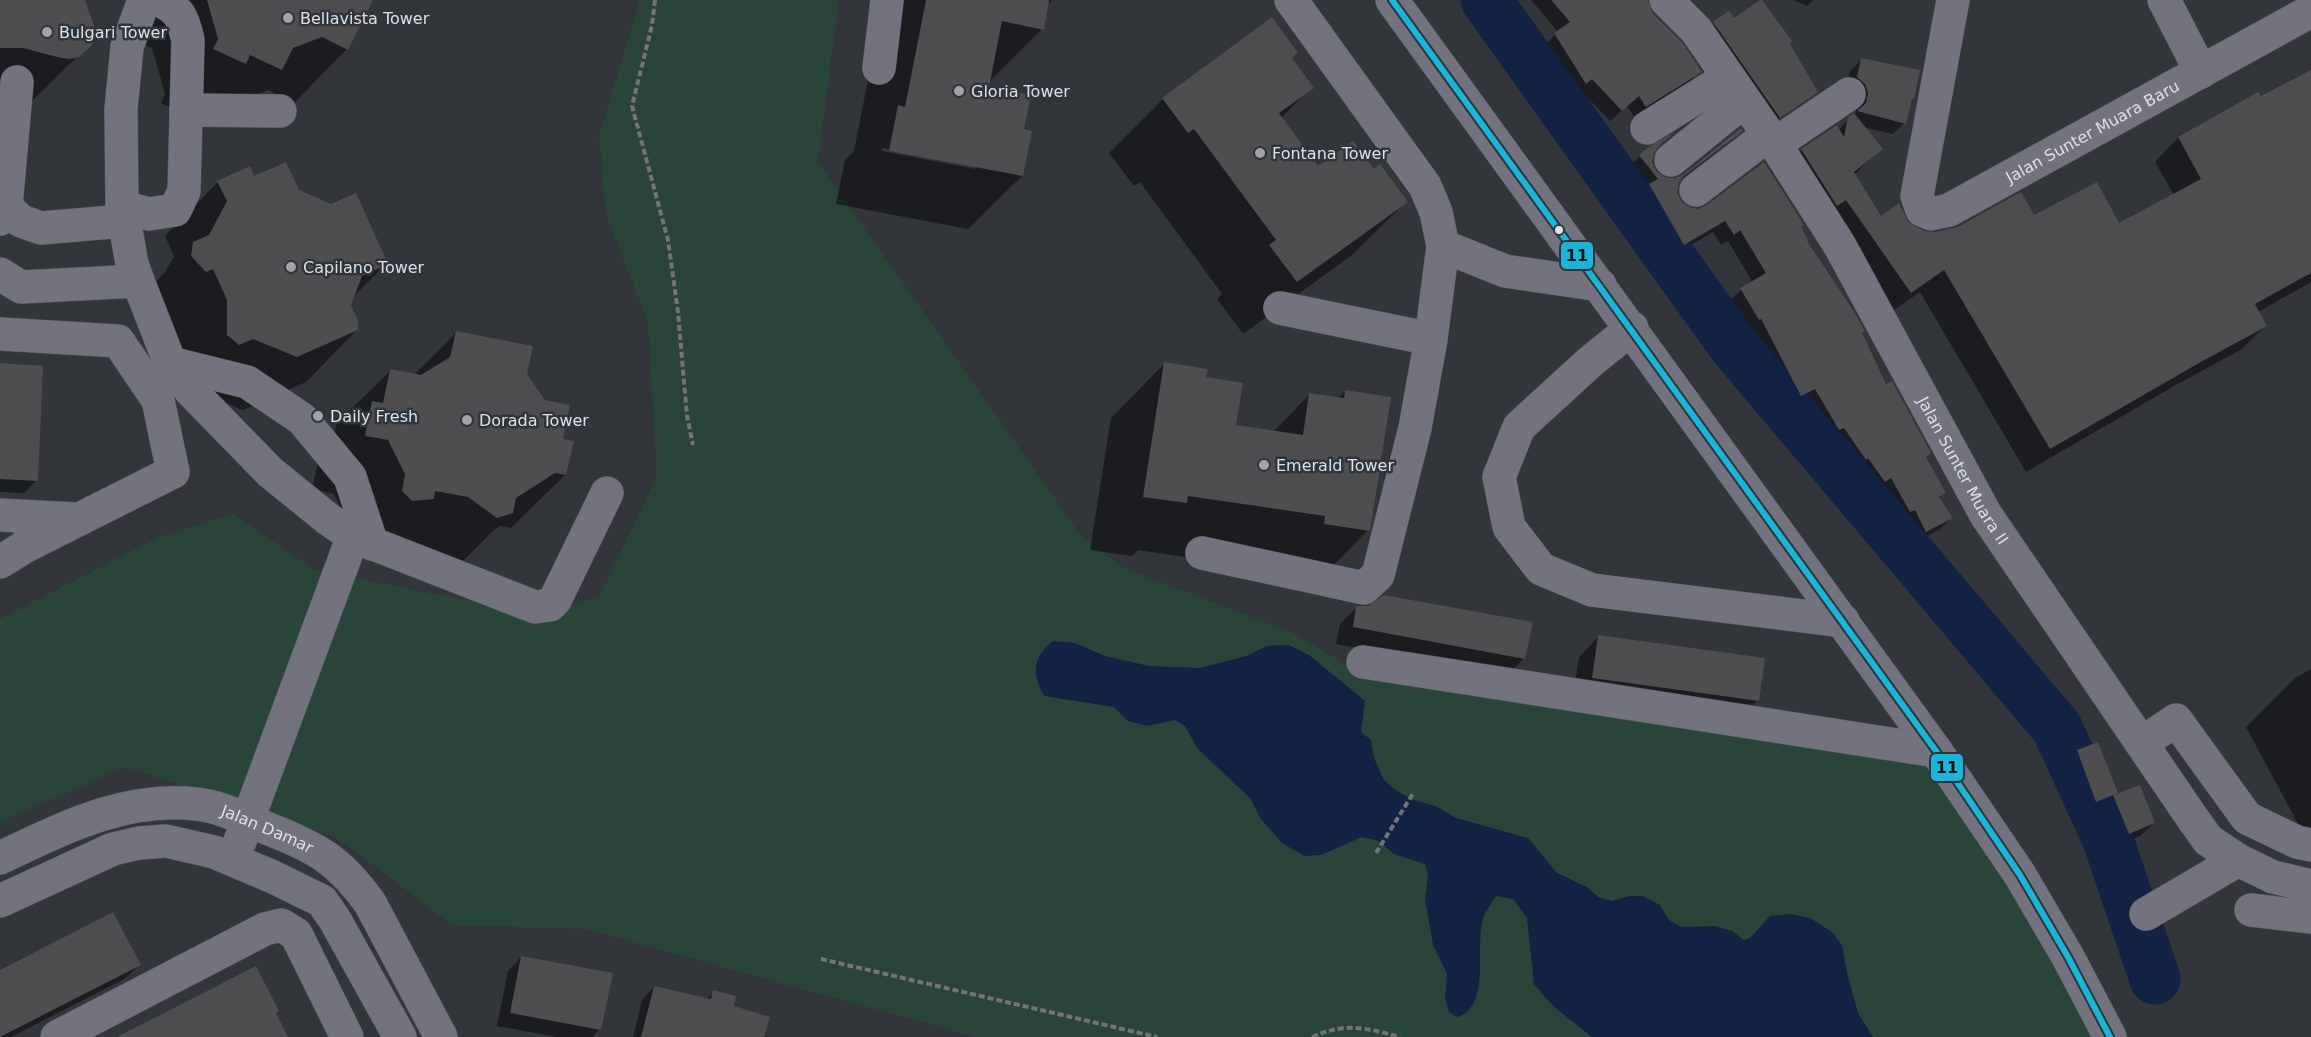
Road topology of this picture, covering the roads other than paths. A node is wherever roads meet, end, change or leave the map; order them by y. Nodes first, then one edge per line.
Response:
1 (144, 0) edge
2 (159, 0) edge
3 (887, 0) edge
4 (1291, 0) edge
5 (1392, 0) edge
6 (1666, 0) edge
7 (1953, 0) edge
8 (2164, 0) edge
9 (2311, 12) edge
10 (1700, 15) edge
11 (879, 68) dead end
12 (2201, 72) junction
13 (17, 82) dead end
14 (1735, 89) junction
15 (1849, 94) dead end
16 (186, 110) junction
17 (280, 111) dead end
18 (1647, 128) dead end
19 (1771, 139) junction
20 (1671, 160) dead end
21 (1696, 190) dead end
22 (3, 213) edge
23 (123, 214) junction
24 (1443, 246) junction
25 (0, 274) edge
26 (138, 281) junction
27 (1600, 285) junction
28 (1280, 308) dead end
29 (1632, 328) junction
30 (0, 334) edge
31 (1431, 339) junction
32 (170, 363) junction
33 (608, 493) dead end
34 (14, 535) edge
35 (363, 540) junction
36 (1202, 554) dead end
37 (1843, 621) junction
38 (1363, 662) dead end
39 (2142, 743) junction
40 (1936, 751) junction
41 (248, 820) junction
42 (2311, 845) edge
43 (0, 858) edge
44 (2238, 860) junction
45 (232, 861) junction
46 (2311, 886) edge
47 (0, 901) edge
48 (2251, 910) dead end
49 (2146, 914) dead end
50 (2311, 917) edge
51 (57, 1037) edge
52 (347, 1037) edge
53 (400, 1037) edge
54 (441, 1037) edge
55 (2110, 1037) edge

1 - 23 street
2 - 16 street
3 - 11 street
4 - 24 street
5 - 27 street
6 - 10 street, Jalan Sunter Muara II
7 - 12 street, Jalan Sunter Muara Baru
8 - 12 street
9 - 12 street, Jalan Sunter Muara Baru
10 - 14 street, Jalan Sunter Muara II
13 - 22 street
14 - 18 street
14 - 19 street, Jalan Sunter Muara II
14 - 20 street
15 - 19 street
16 - 17 street
16 - 23 street
19 - 21 street
19 - 39 street, Jalan Sunter Muara II
22 - 23 street
23 - 26 street
24 - 27 street
24 - 31 street
25 - 26 street
26 - 32 street
27 - 29 street
28 - 31 street
29 - 37 street
29 - 37 street
30 - 34 street
31 - 36 street
32 - 35 street
32 - 35 street
33 - 35 street
35 - 41 street
37 - 40 street
38 - 40 street
39 - 42 street
39 - 44 street, Jalan Sunter Muara II
40 - 55 street
41 - 43 street, Jalan Damar
41 - 45 street
41 - 54 street, Jalan Damar
44 - 46 street, Jalan Sunter Muara II
44 - 49 street
45 - 47 street
45 - 53 street
48 - 50 street
51 - 52 street

